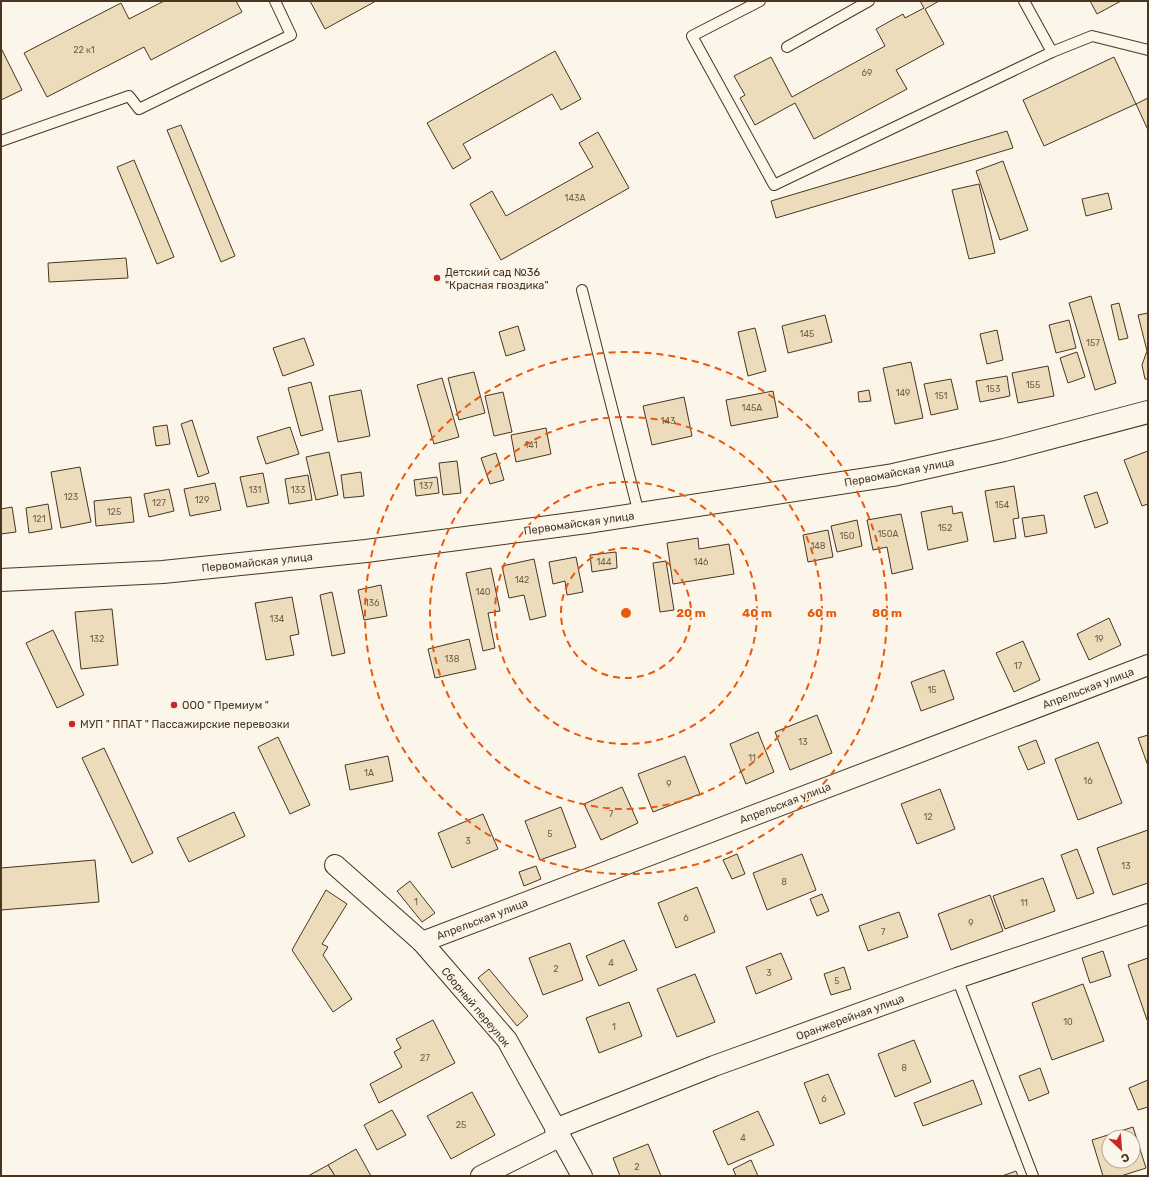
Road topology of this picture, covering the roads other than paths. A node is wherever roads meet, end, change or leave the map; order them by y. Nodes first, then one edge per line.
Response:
1 (275, 1) edge
2 (760, 1) edge
3 (869, 1) edge
4 (1024, 1) edge
5 (787, 47) dead end
6 (1148, 50) edge
7 (1052, 52) junction
8 (1, 141) edge
9 (582, 290) dead end
10 (1148, 412) edge
11 (639, 514) junction
12 (1, 580) edge
13 (1148, 665) edge
14 (335, 865) dead end
15 (1148, 914) edge
16 (422, 942) junction
17 (957, 978) junction
18 (557, 1133) junction
19 (481, 1176) edge
20 (582, 1176) edge
21 (1033, 1176) edge

1 - 8 lane
2 - 7 lane
3 - 5 lane
4 - 7 lane
6 - 7 lane
9 - 11 lane
10 - 11 street, Первомайская улица
11 - 12 street, Первомайская улица
13 - 16 street, Апрельская улица
14 - 16 street, Сборный переулок
15 - 17 street, Оранжерейная улица
16 - 18 street, Сборный переулок
17 - 18 street, Оранжерейная улица
17 - 21 lane
18 - 19 street, Оранжерейная улица
18 - 20 street, Сборный переулок

